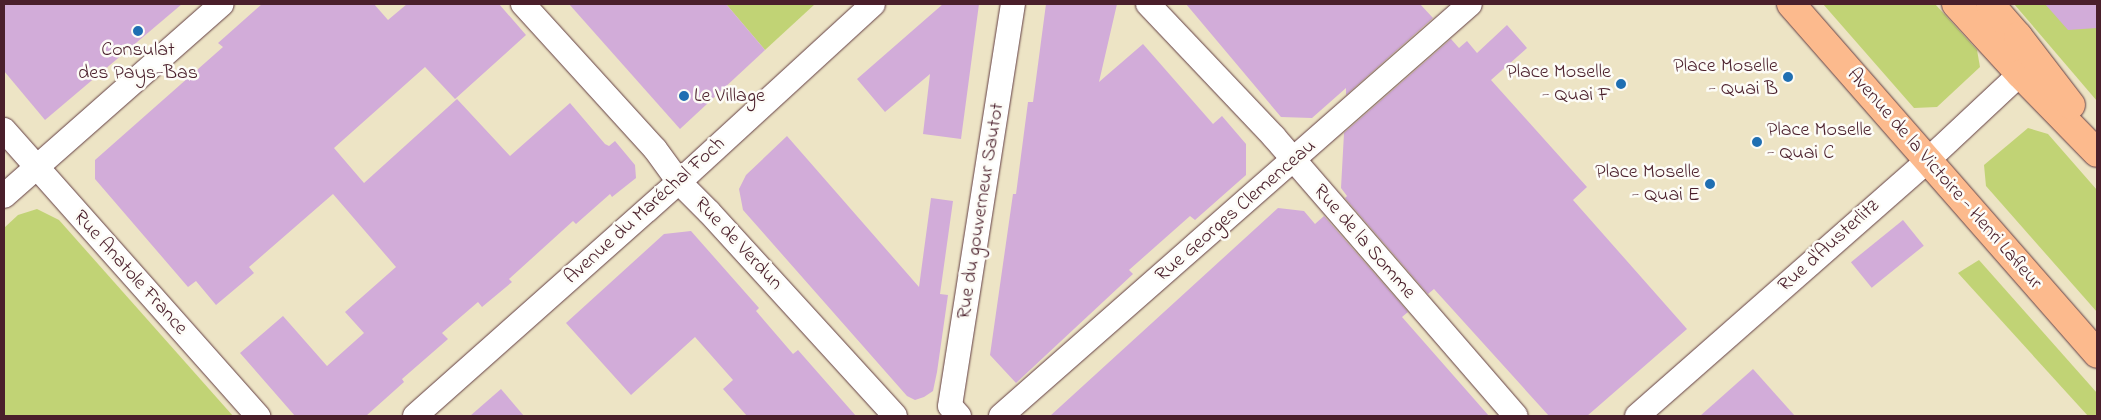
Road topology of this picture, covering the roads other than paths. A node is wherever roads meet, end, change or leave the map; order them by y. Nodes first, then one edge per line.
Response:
1 (523, 4) edge
2 (873, 4) edge
3 (1013, 4) edge
4 (1148, 4) edge
5 (1470, 4) edge
6 (1791, 4) edge
7 (1956, 4) edge
8 (1990, 4) edge
9 (219, 5) edge
10 (2020, 74) junction
11 (4, 130) edge
12 (2097, 140) edge
13 (2097, 152) edge
14 (1294, 160) junction
15 (1928, 160) junction
16 (37, 167) junction
17 (680, 182) junction
18 (4, 196) edge
19 (2097, 354) edge
20 (950, 413) edge
21 (258, 416) edge
22 (415, 416) edge
23 (895, 416) edge
24 (1001, 416) edge
25 (1516, 416) edge
26 (1637, 416) edge

1 - 17 street, Rue de Verdun
2 - 17 street, Avenue du Maréchal Foch
3 - 20 street, Rue du gouverneur Sautot
4 - 14 street, Rue de la Somme
5 - 14 street, Rue Georges Clemenceau
6 - 15 main road, Avenue de la Victoire - Henri Lafleur
7 - 10 main road
8 - 12 main road
9 - 16 street
10 - 13 main road
10 - 15 street, Rue d'Austerlitz
11 - 16 street, Rue Anatole France
14 - 24 street, Rue Georges Clemenceau
14 - 25 street, Rue de la Somme
15 - 19 main road, Avenue de la Victoire - Henri Lafleur
15 - 26 street, Rue d'Austerlitz
16 - 18 street
16 - 21 street, Rue Anatole France
17 - 22 street, Avenue du Maréchal Foch
17 - 23 street, Rue de Verdun

